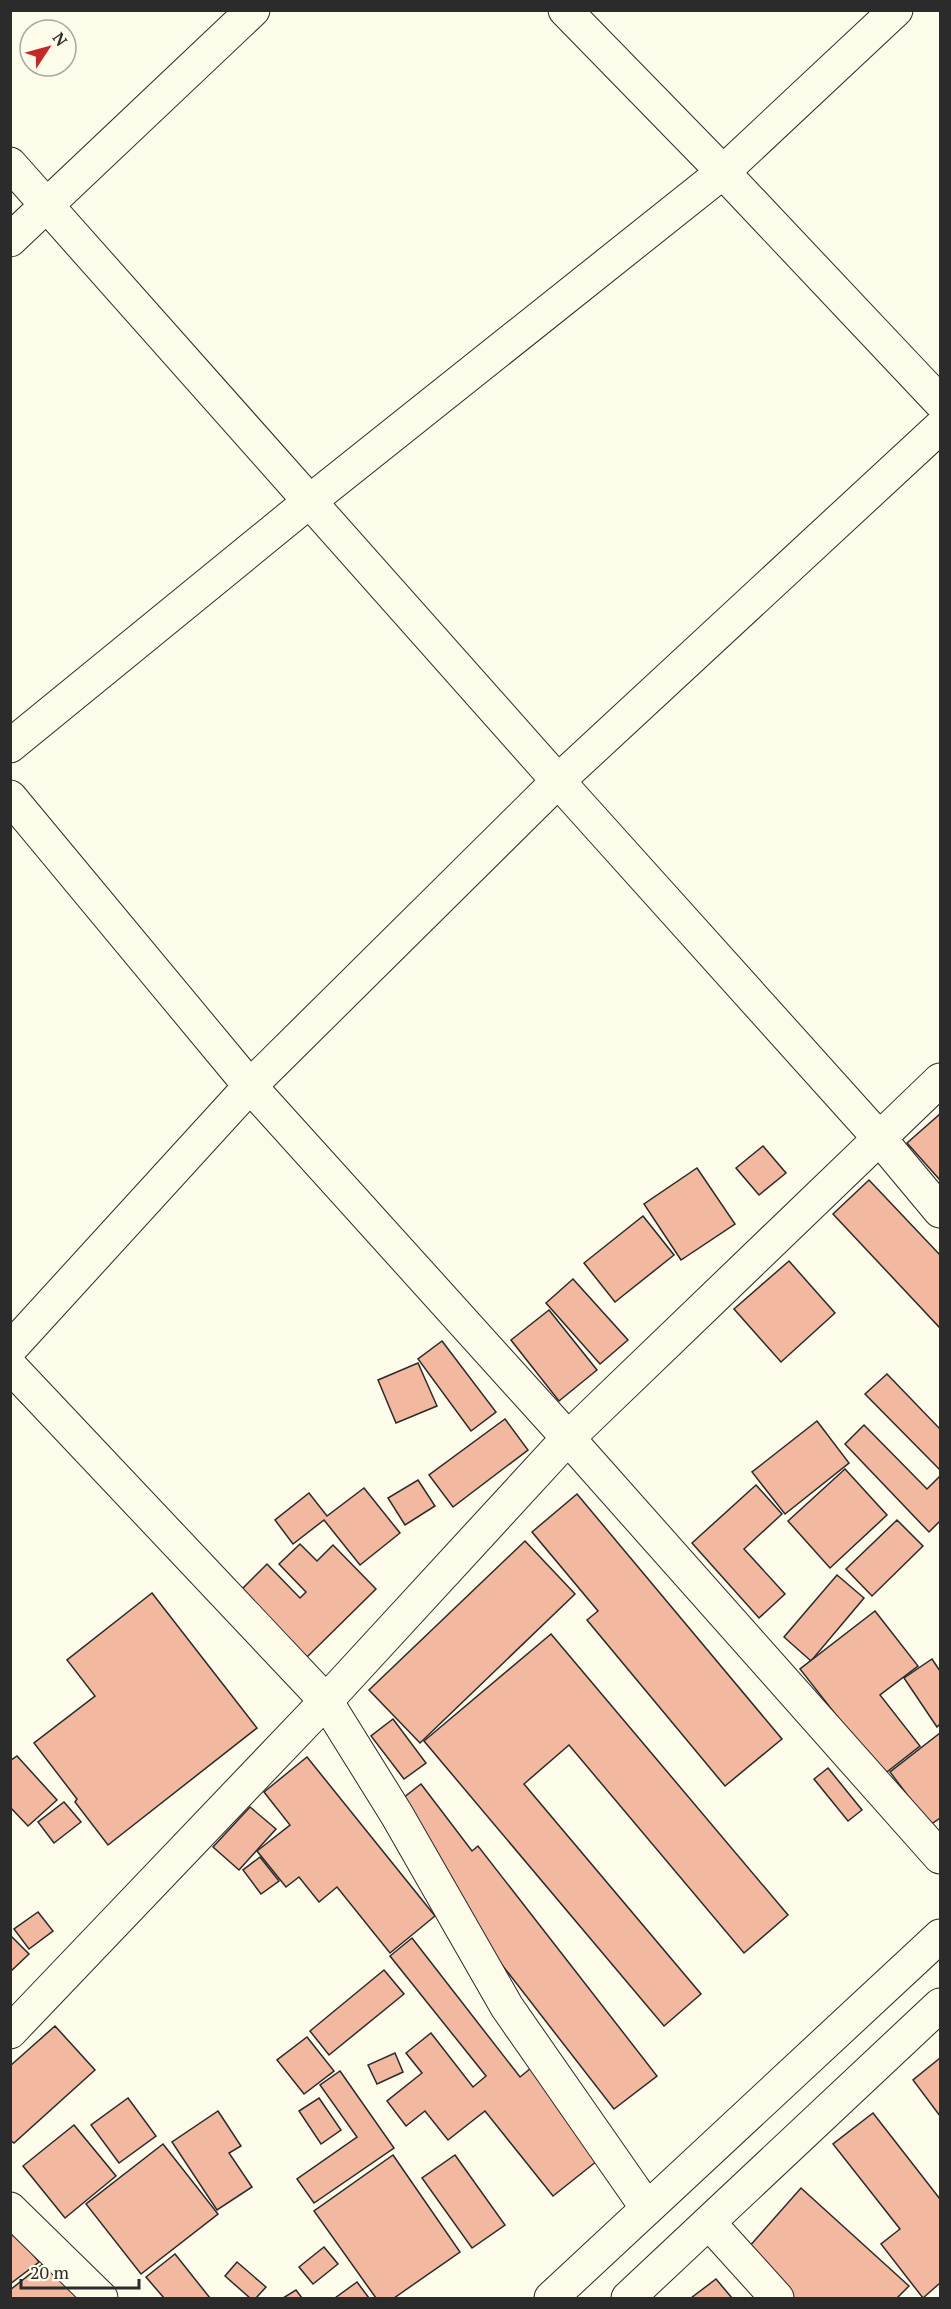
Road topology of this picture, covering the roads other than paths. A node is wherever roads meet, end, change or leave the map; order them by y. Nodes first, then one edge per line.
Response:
1 (253, 10) edge
2 (565, 10) edge
3 (896, 10) edge
4 (10, 164) edge
5 (723, 172) junction
6 (47, 206) junction
7 (10, 240) edge
8 (940, 402) edge
9 (940, 426) edge
10 (310, 501) junction
11 (10, 746) edge
12 (558, 781) junction
13 (10, 797) edge
14 (940, 1080) edge
15 (250, 1086) junction
16 (880, 1139) junction
17 (940, 1211) edge
18 (10, 1349) edge
19 (10, 1366) edge
20 (568, 1438) junction
21 (326, 1701) junction
22 (940, 1857) edge
23 (940, 1936) edge
24 (940, 2005) edge
25 (10, 2032) edge
26 (647, 2208) junction
27 (10, 2210) edge
28 (710, 2224) junction
29 (101, 2298) edge
30 (551, 2298) edge
31 (628, 2298) edge
32 (777, 2298) edge

1 - 6 street
2 - 5 street
3 - 5 street
4 - 6 street
5 - 8 street
5 - 10 street
6 - 7 street
6 - 10 street
9 - 12 street
10 - 11 street
10 - 12 street
12 - 15 street
12 - 16 street
13 - 15 street
14 - 16 street
15 - 18 street
15 - 20 street
16 - 17 street
16 - 20 street
19 - 21 street
20 - 21 street
20 - 22 street
21 - 25 street
21 - 26 street
23 - 26 street
24 - 28 street
26 - 30 street
27 - 29 street
28 - 31 street
28 - 32 street

